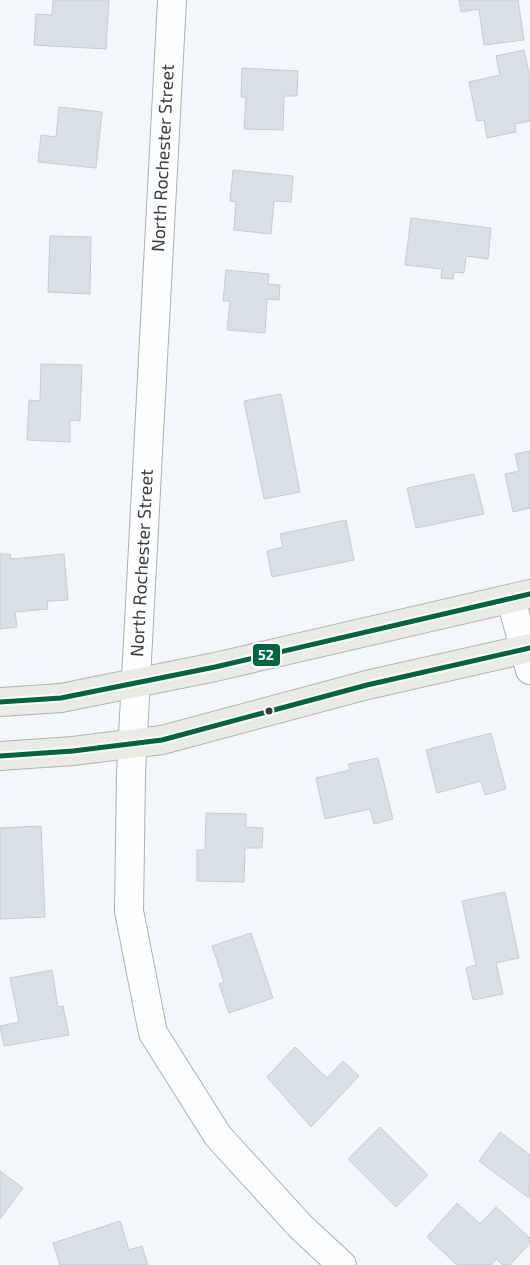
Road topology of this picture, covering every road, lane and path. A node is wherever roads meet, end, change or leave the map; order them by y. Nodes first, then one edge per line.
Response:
1 (172, 0) edge
2 (520, 596) edge
3 (528, 656) edge
4 (136, 683) junction
5 (0, 702) edge
6 (132, 744) junction
7 (0, 756) edge
8 (342, 1265) edge

1 - 4 street, North Rochester Street
2 - 3 street
2 - 4 main road
3 - 6 main road
4 - 5 main road
4 - 6 street, North Rochester Street
6 - 7 main road
6 - 8 street, North Rochester Street

